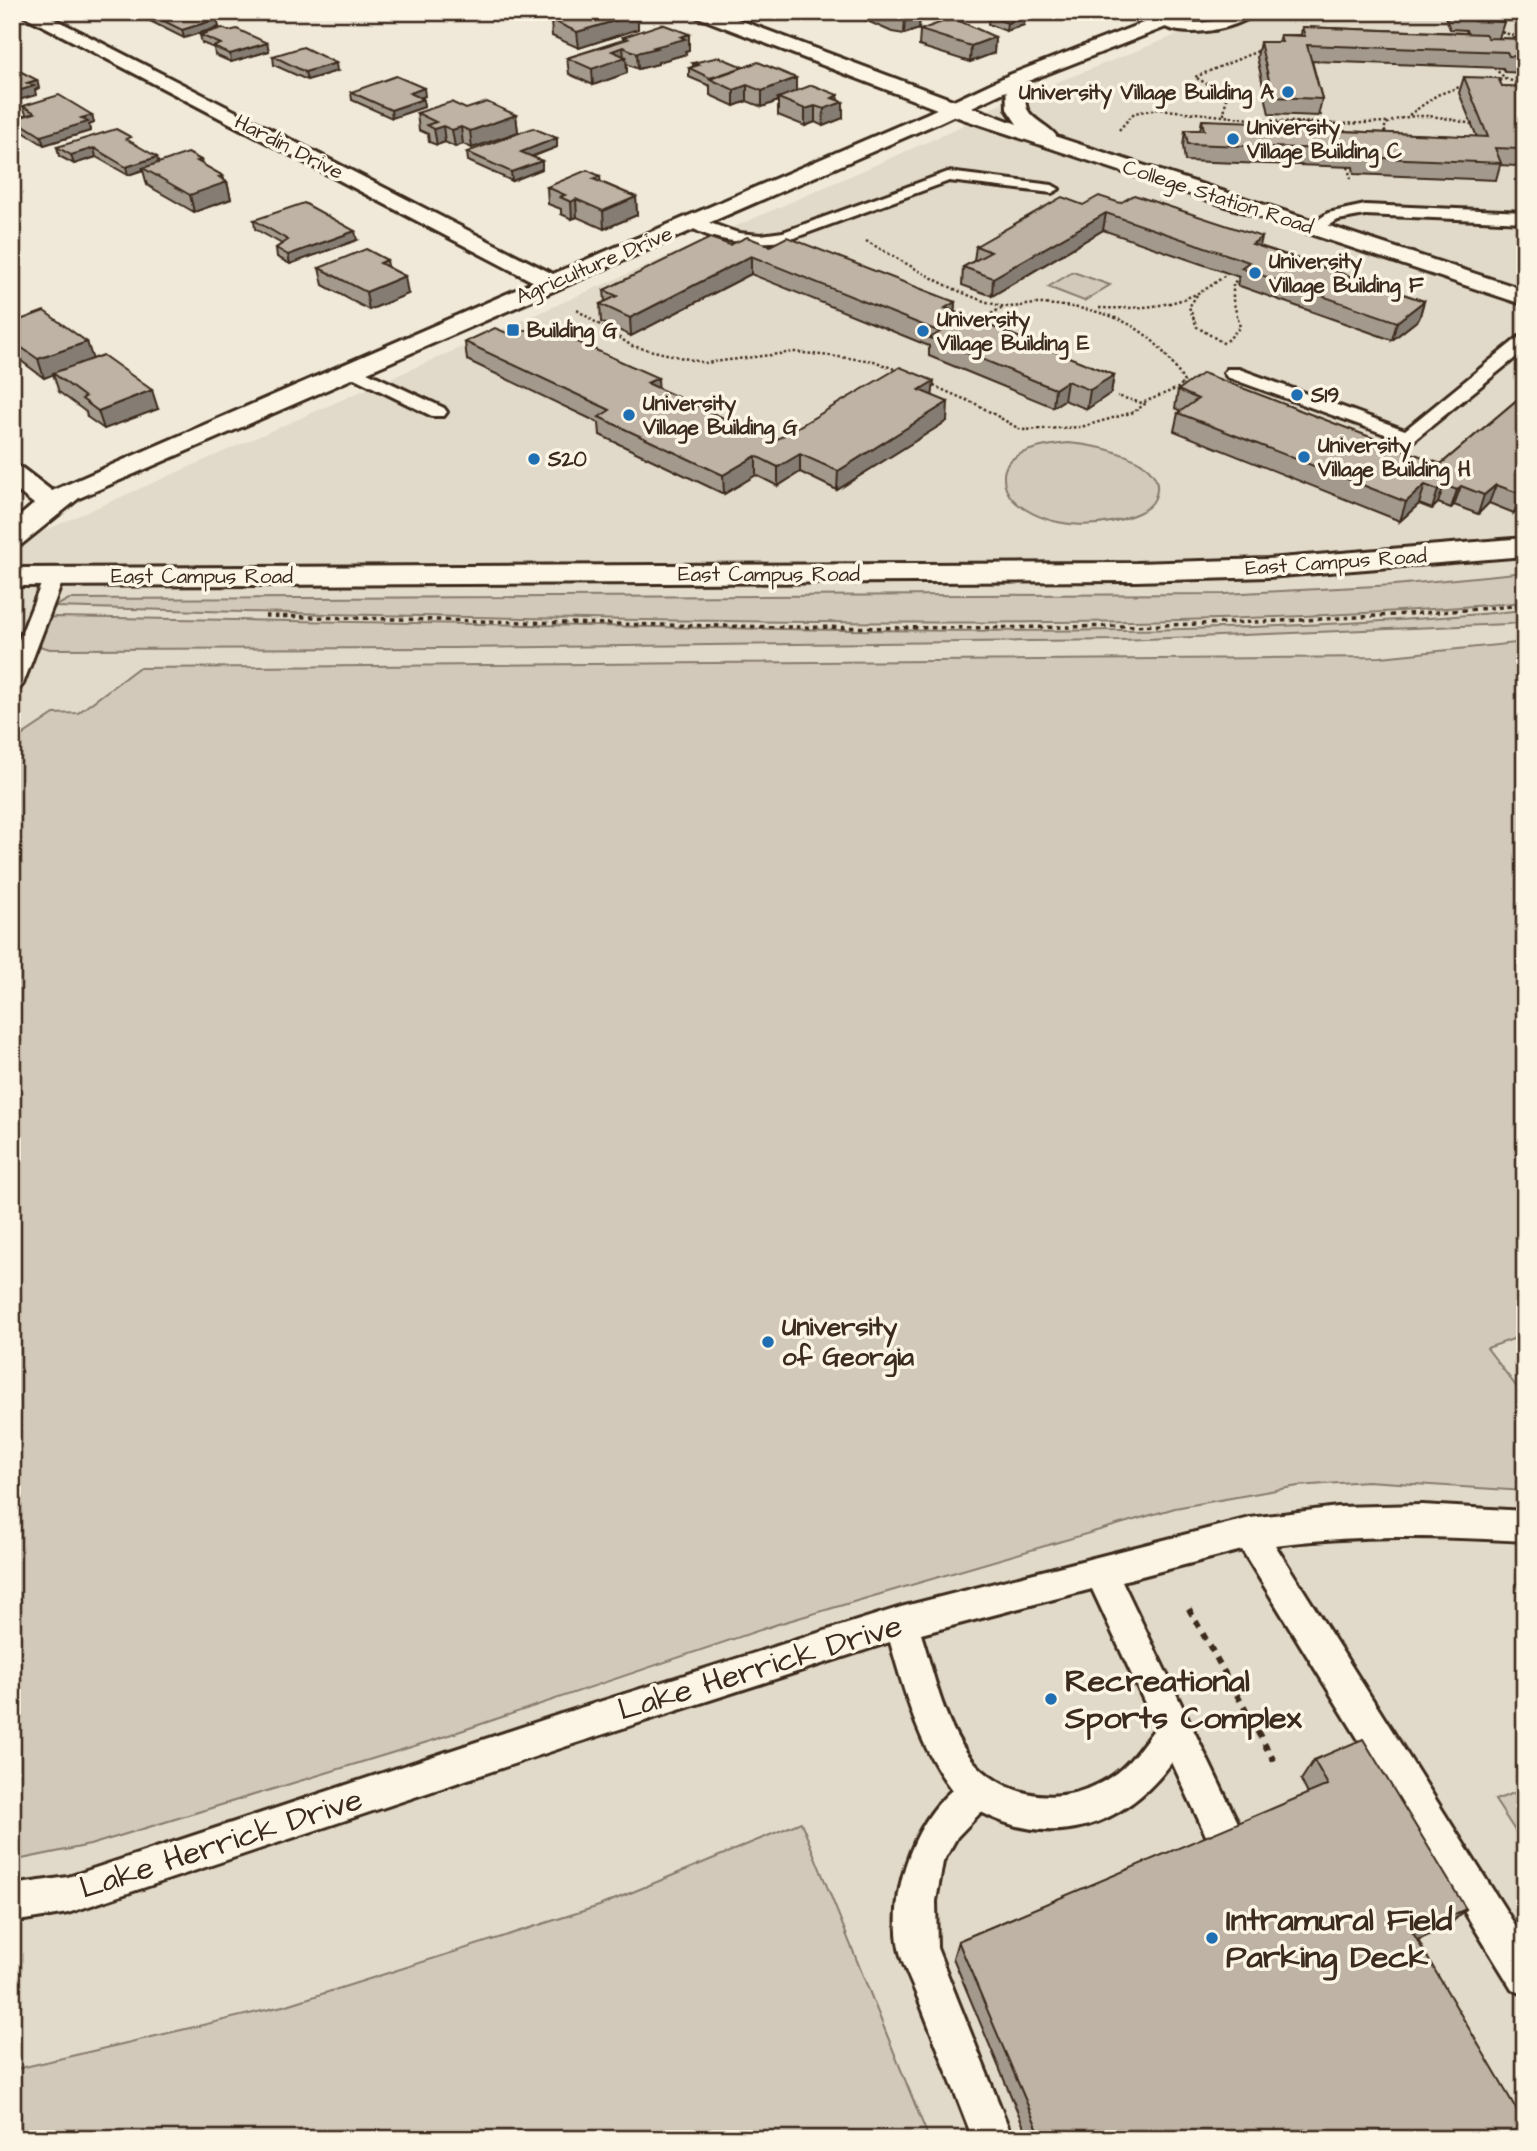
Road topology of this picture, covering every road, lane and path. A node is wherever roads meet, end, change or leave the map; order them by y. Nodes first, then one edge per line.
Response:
1 (26, 12) edge
2 (701, 12) edge
3 (1188, 12) edge
4 (1252, 12) edge
5 (1490, 18) edge
6 (1163, 22) junction
7 (1525, 23) edge
8 (1497, 31) edge
9 (1525, 36) edge
10 (1520, 37) junction
11 (1502, 43) edge
12 (1268, 47) edge
13 (1494, 68) edge
14 (1016, 79) junction
15 (1507, 79) junction
16 (1486, 80) edge
17 (1471, 83) edge
18 (1525, 88) edge
19 (1449, 90) junction
20 (1459, 93) dead end
21 (952, 109) junction
22 (1317, 111) edge
23 (1224, 115) junction
24 (1405, 117) junction
25 (1389, 122) junction
26 (1322, 123) junction
27 (1340, 124) junction
28 (1471, 124) edge
29 (1344, 136) edge
30 (1390, 140) edge
31 (1055, 143) junction
32 (1109, 161) junction
33 (1052, 189) dead end
34 (1344, 196) dead end
35 (1345, 212) junction
36 (1525, 217) edge
37 (693, 222) junction
38 (1314, 228) junction
39 (871, 233) dead end
40 (1247, 270) edge
41 (1226, 275) edge
42 (553, 283) junction
43 (1198, 295) junction
44 (1525, 298) edge
45 (1181, 300) junction
46 (1192, 304) junction
47 (570, 305) dead end
48 (1004, 307) junction
49 (1091, 308) junction
50 (1112, 309) junction
51 (1112, 314) junction
52 (972, 325) edge
53 (1525, 341) edge
54 (1223, 343) junction
55 (1231, 346) dead end
56 (352, 370) junction
57 (1233, 373) dead end
58 (906, 374) edge
59 (928, 383) edge
60 (1117, 396) dead end
61 (1146, 403) junction
62 (439, 412) dead end
63 (12, 474) edge
64 (51, 504) junction
65 (12, 538) edge
66 (1525, 547) edge
67 (12, 577) edge
68 (54, 577) junction
69 (1525, 605) edge
70 (260, 616) dead end
71 (12, 684) edge
72 (1525, 1526) edge
73 (1250, 1533) junction
74 (1101, 1572) junction
75 (1189, 1609) dead end
76 (901, 1623) junction
77 (1176, 1729) junction
78 (1274, 1761) dead end
79 (978, 1791) junction
80 (1228, 1842) edge
81 (12, 1904) edge
82 (1525, 1976) edge
83 (993, 2139) edge

1 - 42 street, Hardin Drive
2 - 21 street, College Station Road
3 - 6 street, Agriculture Drive
4 - 6 lane
5 - 7 path
6 - 14 street, Agriculture Drive
8 - 10 path
9 - 10 path
10 - 11 path
12 - 23 path
13 - 15 path
14 - 21 street, Agriculture Drive
14 - 31 street
15 - 16 path
15 - 18 path
17 - 19 path
19 - 20 path
19 - 24 path
21 - 31 street, College Station Road
21 - 37 street, Agriculture Drive
22 - 26 path
23 - 26 path
23 - 32 path
24 - 25 path
24 - 28 path
25 - 27 path
25 - 30 path
26 - 27 path
27 - 29 path
31 - 32 street, College Station Road
32 - 38 street, College Station Road
33 - 37 lane
34 - 35 lane
35 - 36 lane
35 - 38 lane
37 - 42 street, Agriculture Drive
38 - 44 street, College Station Road
39 - 48 path
40 - 54 path
41 - 43 path
42 - 56 street, Agriculture Drive
43 - 45 path
43 - 46 path
45 - 46 path
45 - 50 path
46 - 54 path
47 - 58 path
48 - 49 path
48 - 52 path
49 - 50 path
49 - 51 path
50 - 51 path
51 - 61 path
53 - 57 lane
54 - 55 path
56 - 62 lane
56 - 64 street, Agriculture Drive
59 - 61 path
60 - 61 path
63 - 64 street
64 - 65 street, Agriculture Drive
66 - 68 street, East Campus Road
67 - 68 street, East Campus Road
68 - 71 lane
69 - 70 path
72 - 73 lane, Lake Herrick Drive
73 - 74 lane, Lake Herrick Drive
73 - 82 lane
74 - 76 lane, Lake Herrick Drive
74 - 77 lane
75 - 78 path
76 - 79 lane
76 - 81 lane, Lake Herrick Drive
77 - 79 lane
77 - 80 lane
79 - 83 lane

